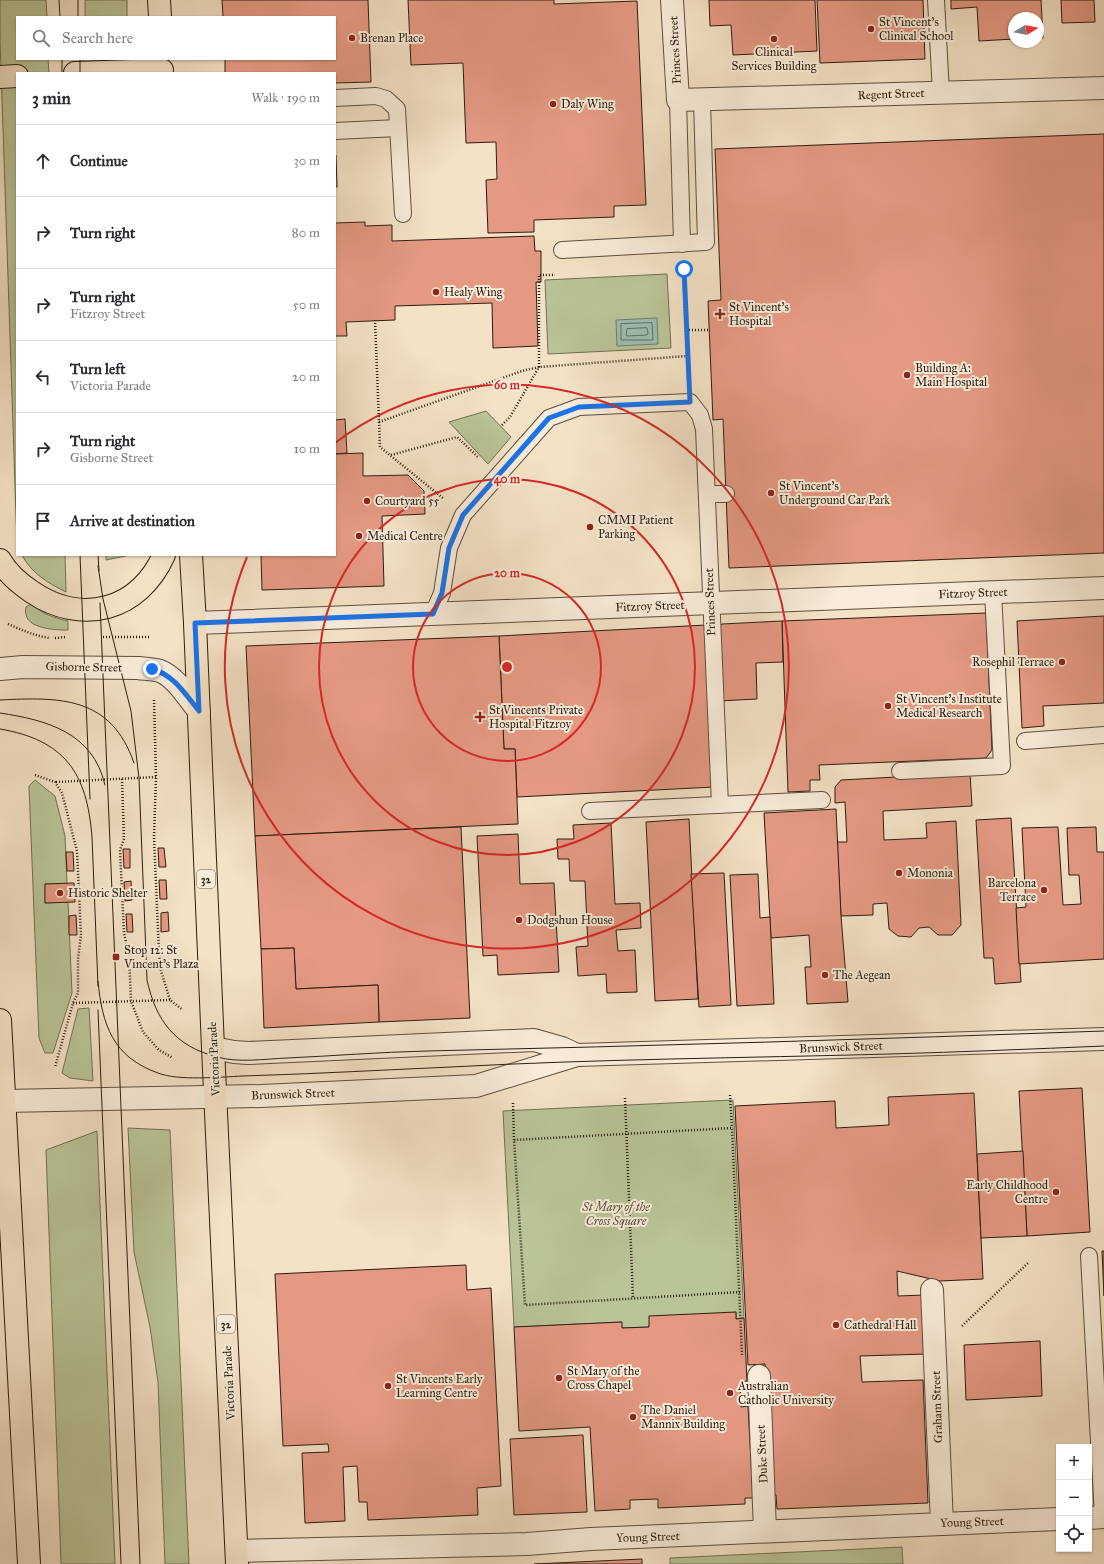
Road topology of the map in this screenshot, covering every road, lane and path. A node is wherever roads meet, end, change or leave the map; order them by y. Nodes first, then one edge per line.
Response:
1 (159, 0) edge
2 (672, 0) edge
3 (936, 0) edge
4 (160, 16) edge
5 (162, 67) edge
6 (90, 72) edge
7 (16, 76) edge
8 (0, 77) edge
9 (1104, 88) edge
10 (941, 93) junction
11 (336, 98) edge
12 (678, 100) junction
13 (702, 100) junction
14 (398, 128) junction
15 (336, 131) edge
16 (403, 214) dead end
17 (682, 244) junction
18 (562, 250) dead end
19 (539, 275) dead end
20 (375, 320) dead end
21 (686, 330) junction
22 (709, 330) dead end
23 (687, 356) junction
24 (539, 367) junction
25 (690, 402) junction
26 (379, 422) junction
27 (502, 425) dead end
28 (391, 455) junction
29 (480, 457) dead end
30 (707, 494) junction
31 (726, 494) dead end
32 (463, 515) junction
33 (164, 556) edge
34 (191, 556) edge
35 (0, 560) edge
36 (1104, 588) edge
37 (993, 592) junction
38 (710, 603) junction
39 (433, 614) junction
40 (195, 623) junction
41 (0, 669) edge
42 (154, 694) dead end
43 (199, 711) junction
44 (1104, 735) edge
45 (1025, 740) dead end
46 (900, 770) dead end
47 (35, 774) dead end
48 (156, 777) junction
49 (122, 779) junction
50 (55, 782) junction
51 (822, 800) dead end
52 (720, 805) junction
53 (590, 811) dead end
54 (131, 1000) junction
55 (170, 1000) junction
56 (73, 1003) junction
57 (182, 1010) dead end
58 (0, 1020) edge
59 (1104, 1039) edge
60 (213, 1048) junction
61 (577, 1054) junction
62 (173, 1058) dead end
63 (55, 1067) dead end
64 (730, 1095) dead end
65 (216, 1096) junction
66 (625, 1098) dead end
67 (4, 1101) junction
68 (513, 1103) dead end
69 (732, 1128) junction
70 (626, 1134) junction
71 (514, 1140) junction
72 (1089, 1256) dead end
73 (1028, 1263) dead end
74 (932, 1290) dead end
75 (740, 1292) junction
76 (633, 1298) junction
77 (960, 1328) dead end
78 (742, 1355) dead end
79 (759, 1376) dead end
80 (1099, 1517) edge
81 (1056, 1519) edge
82 (942, 1524) junction
83 (765, 1531) junction
84 (237, 1558) edge
85 (29, 1564) edge

1 - 4 main road
2 - 12 street, Princes Street
3 - 10 lane
5 - 6 main road
7 - 8 main road
9 - 10 street, Regent Street
10 - 13 street, Regent Street
11 - 14 lane
12 - 13 street, Regent Street
12 - 17 lane
13 - 17 lane
14 - 15 lane
14 - 16 lane
17 - 18 lane
17 - 21 path
19 - 24 path
20 - 26 path
21 - 22 path
21 - 23 path
23 - 24 path
23 - 25 path
24 - 26 path
24 - 27 path
25 - 30 lane, Princes Street
25 - 32 lane
26 - 28 path
28 - 29 path
28 - 32 path
30 - 31 lane
30 - 38 lane, Princes Street
32 - 39 lane
33 - 35 main road
34 - 40 main road, Victoria Parade / 32
36 - 37 street, Fitzroy Street
37 - 38 street, Fitzroy Street
37 - 46 lane
38 - 39 street, Fitzroy Street
38 - 52 lane, Princes Street
39 - 40 street, Fitzroy Street
40 - 43 main road, Victoria Parade / 32
41 - 43 street, Gisborne Street
42 - 48 path
43 - 60 main road, Victoria Parade / 32
44 - 45 lane
47 - 50 path
48 - 49 path
48 - 55 path
49 - 50 path
49 - 54 path
50 - 56 path
51 - 52 lane
52 - 53 lane
54 - 55 path
54 - 56 path
54 - 62 path
55 - 57 path
56 - 63 path
58 - 67 main road
59 - 61 street, Brunswick Street
60 - 61 street, Brunswick Street
60 - 65 main road, Victoria Parade / 32
61 - 65 street, Brunswick Street
64 - 69 path
65 - 67 street, Brunswick Street
65 - 84 main road, Victoria Parade / 32
66 - 70 path
67 - 85 main road
68 - 71 path
69 - 70 path
69 - 75 path
70 - 71 path
70 - 76 path
71 - 76 path
72 - 80 lane
73 - 77 path
74 - 82 street, Graham Street
75 - 76 path
75 - 78 path
79 - 83 street, Duke Street
81 - 82 street, Young Street
82 - 83 street, Young Street
83 - 84 street, Young Street

